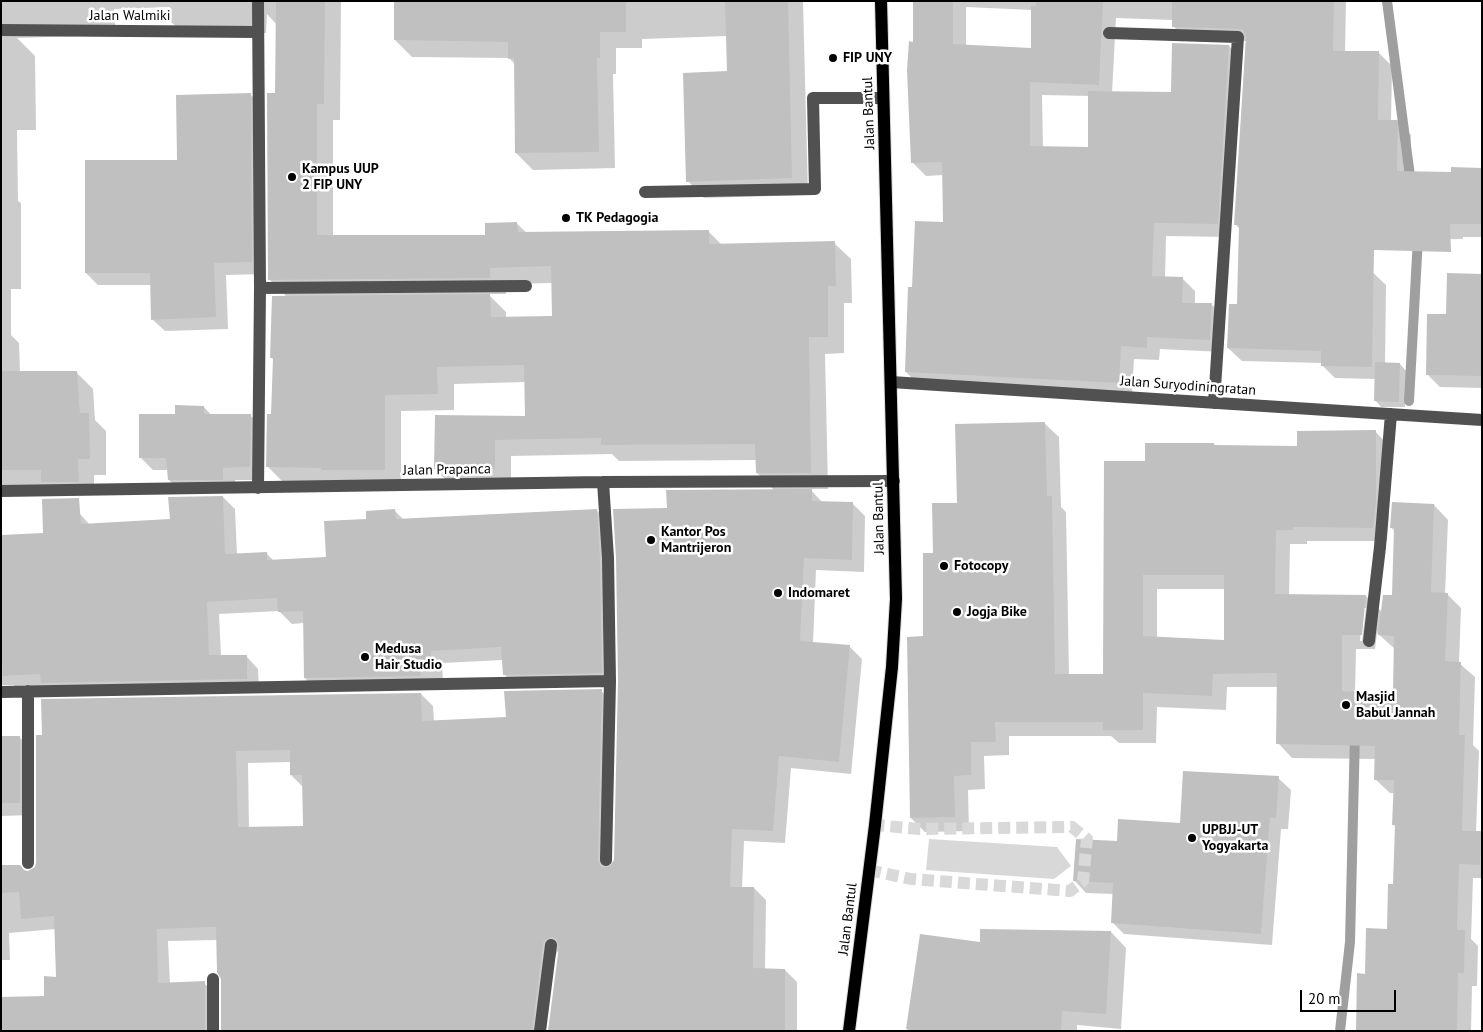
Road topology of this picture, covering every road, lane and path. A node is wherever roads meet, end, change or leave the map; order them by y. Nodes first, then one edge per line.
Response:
1 (258, 1) edge
2 (881, 1) edge
3 (1, 30) edge
4 (258, 32) junction
5 (1109, 34) dead end
6 (884, 98) junction
7 (645, 192) dead end
8 (526, 286) dead end
9 (260, 288) junction
10 (891, 382) junction
11 (1214, 403) junction
12 (1391, 414) junction
13 (1482, 420) edge
14 (894, 481) junction
15 (603, 482) junction
16 (258, 488) junction
17 (1, 491) edge
18 (1370, 641) dead end
19 (610, 681) junction
20 (28, 691) junction
21 (1, 692) edge
22 (606, 860) dead end
23 (28, 863) dead end
24 (551, 945) dead end
25 (213, 979) dead end
26 (214, 1031) edge
27 (540, 1031) edge
28 (849, 1031) edge

1 - 4 street
2 - 6 main road, Jalan Bantul
3 - 4 street, Jalan Walmiki
4 - 9 street
5 - 11 street
6 - 7 street
6 - 10 main road, Jalan Bantul
8 - 9 street
9 - 16 street
10 - 11 street, Jalan Suryodiningratan
10 - 14 main road, Jalan Bantul
11 - 12 street, Jalan Suryodiningratan
12 - 13 street, Jalan Suryodiningratan
12 - 18 street
14 - 15 street, Jalan Prapanca
14 - 28 main road, Jalan Bantul
15 - 16 street, Jalan Prapanca
15 - 19 street
16 - 17 street, Jalan Prapanca
19 - 20 street
19 - 22 street
20 - 21 street
20 - 23 street
24 - 27 street
25 - 26 street

